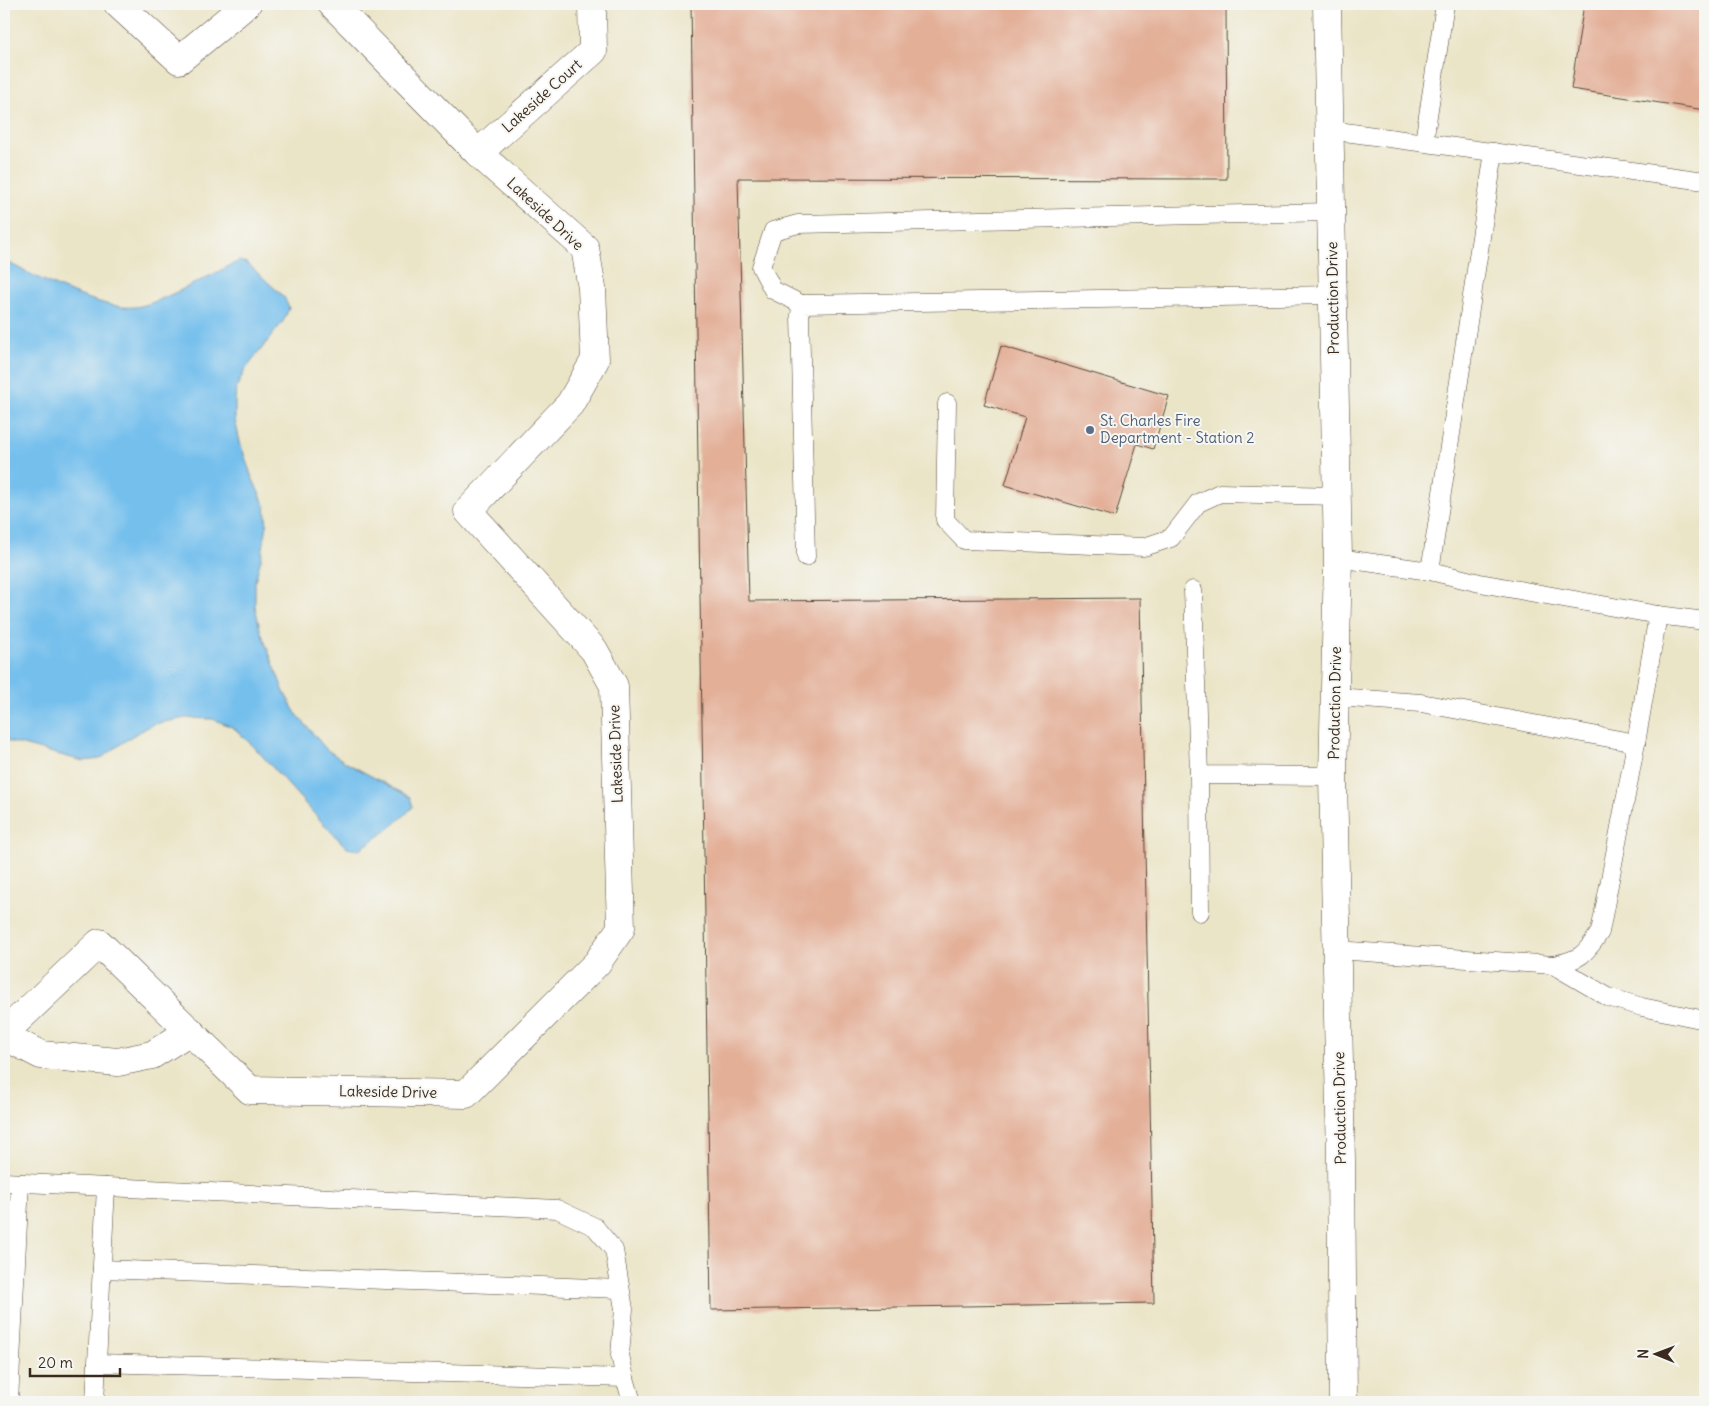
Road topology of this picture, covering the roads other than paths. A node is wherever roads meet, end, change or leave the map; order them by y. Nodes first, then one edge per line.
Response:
1 (118, 4) edge
2 (247, 4) edge
3 (332, 4) edge
4 (592, 4) edge
5 (1327, 4) edge
6 (1445, 4) edge
7 (1330, 130) junction
8 (1424, 142) junction
9 (1494, 152) junction
10 (478, 153) junction
11 (1705, 181) edge
12 (1331, 212) junction
13 (1333, 295) junction
14 (801, 304) junction
15 (947, 403) dead end
16 (1337, 496) junction
17 (806, 557) dead end
18 (1338, 558) junction
19 (1430, 571) junction
20 (1193, 590) dead end
21 (1658, 615) junction
22 (1705, 621) edge
23 (1335, 697) junction
24 (1636, 743) junction
25 (1198, 775) junction
26 (1334, 776) junction
27 (1200, 912) dead end
28 (1336, 950) junction
29 (1553, 965) junction
30 (1705, 1020) edge
31 (190, 1031) junction
32 (4, 1035) edge
33 (12, 1182) edge
34 (106, 1187) junction
35 (102, 1269) junction
36 (620, 1289) junction
37 (97, 1362) junction
38 (625, 1378) junction
39 (10, 1402) edge
40 (95, 1402) edge
41 (632, 1402) edge
42 (1343, 1402) edge

1 - 2 street
3 - 10 street, Lakeside Drive
4 - 10 street, Lakeside Court
5 - 7 street, Production Drive
6 - 8 lane
7 - 8 lane
7 - 12 street, Production Drive
8 - 9 lane
9 - 11 lane
9 - 19 lane
10 - 31 street, Lakeside Drive
12 - 13 street, Production Drive
12 - 14 lane
13 - 14 lane
13 - 16 street, Production Drive
14 - 17 lane
15 - 16 lane
16 - 18 street, Production Drive
18 - 19 lane
18 - 23 street, Production Drive
19 - 21 lane
20 - 25 lane
21 - 22 lane
21 - 24 lane
23 - 24 lane
23 - 26 street, Production Drive
24 - 29 lane
25 - 26 lane
25 - 27 lane
26 - 28 street, Production Drive
28 - 29 lane
28 - 42 street, Production Drive
29 - 30 lane
31 - 32 street
31 - 32 street, Lakeside Drive
33 - 34 lane
33 - 39 lane
34 - 35 lane
34 - 36 lane
35 - 36 lane
35 - 37 lane
36 - 38 lane
37 - 38 lane
37 - 40 lane
38 - 41 lane

